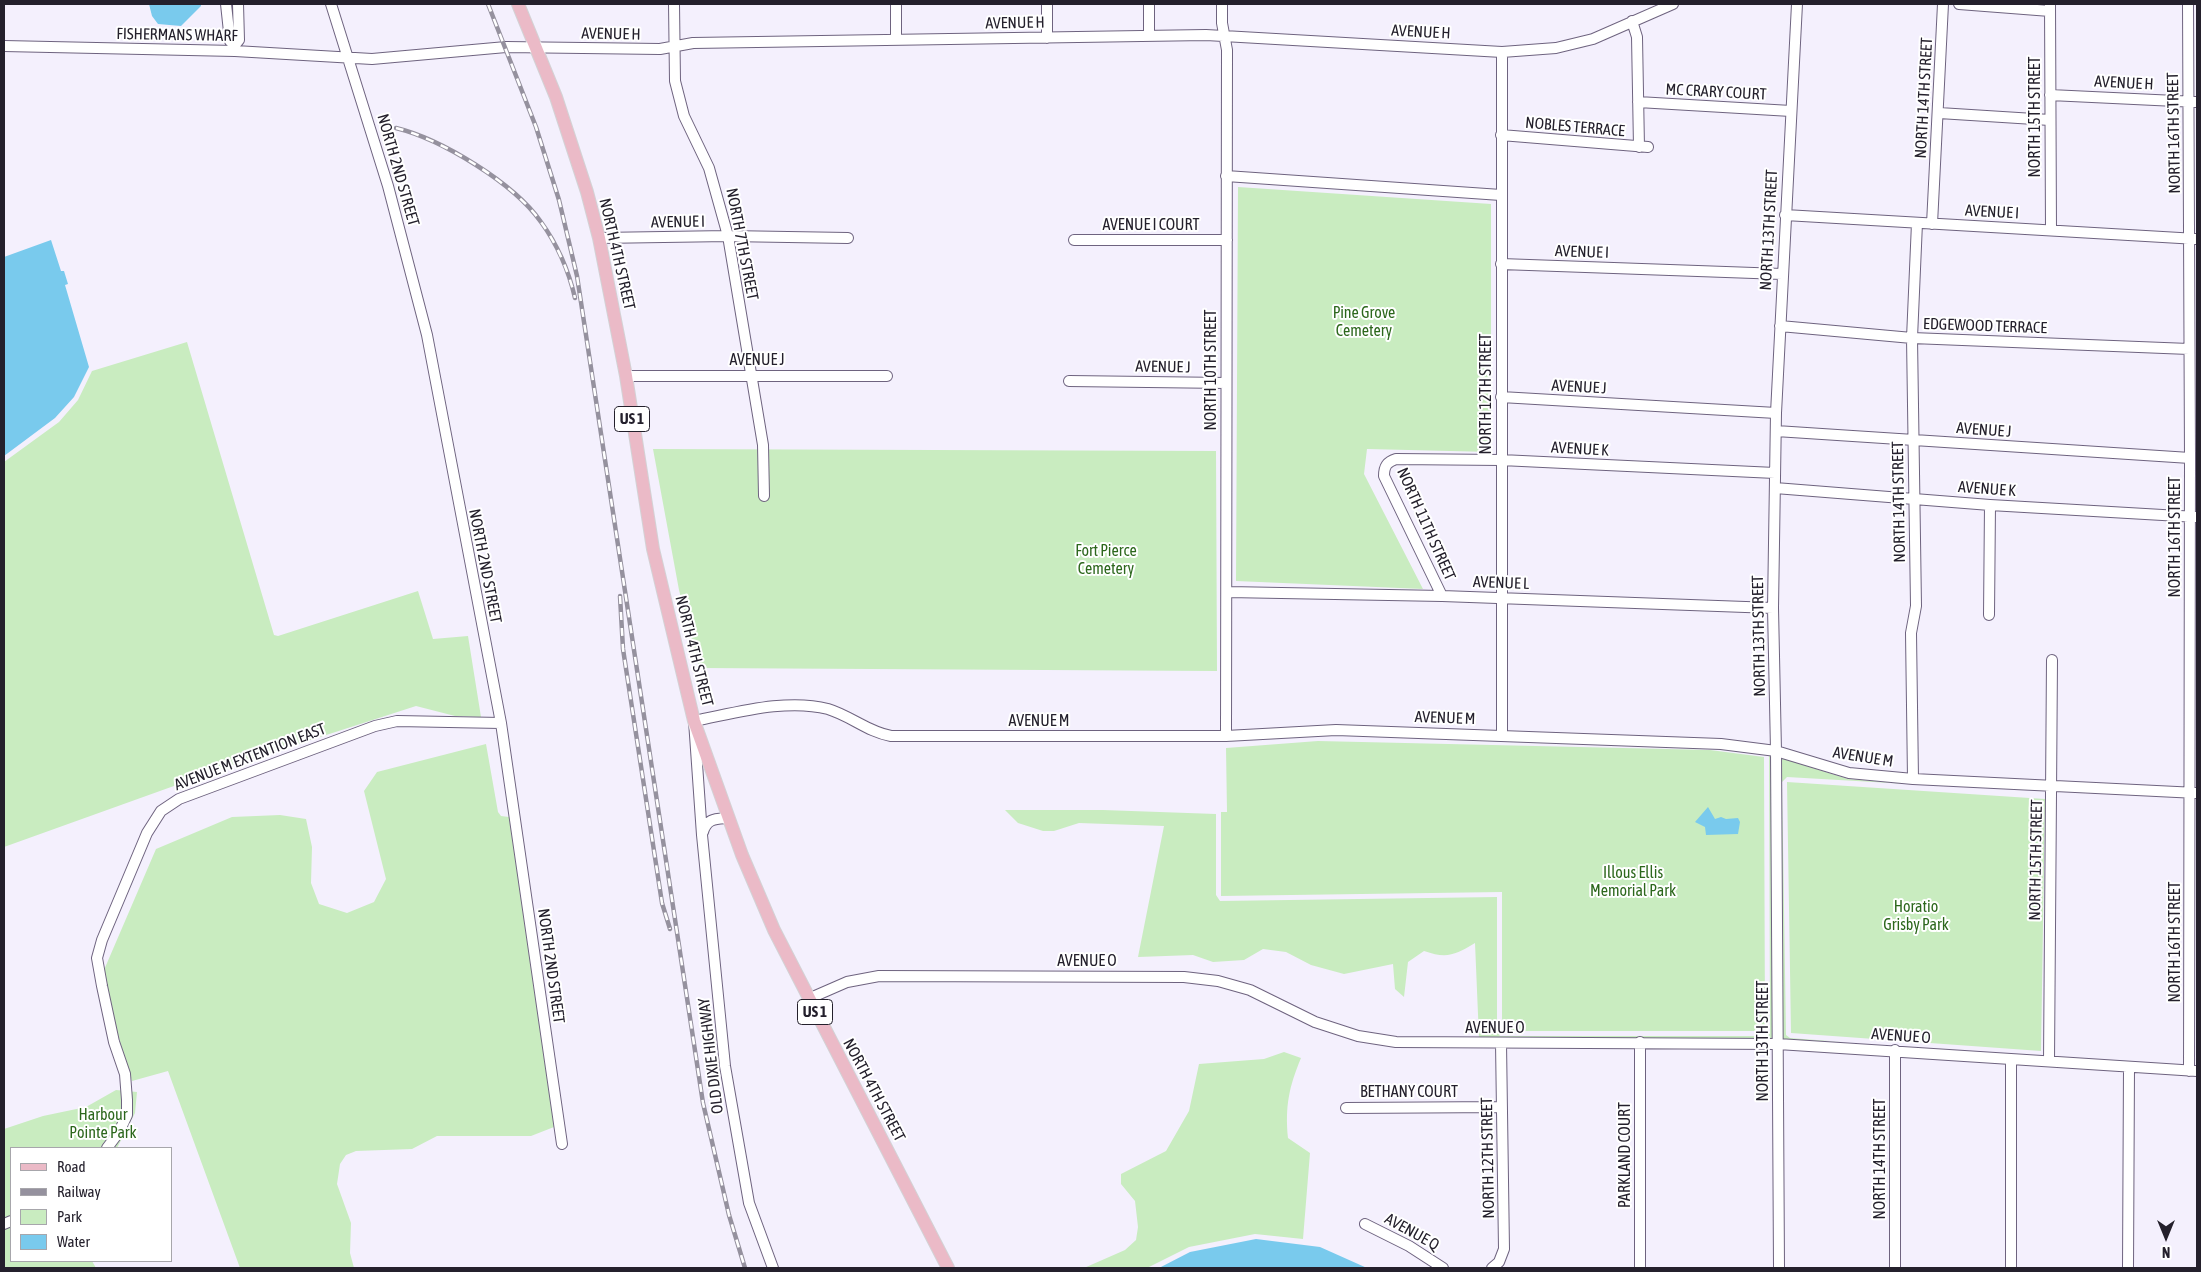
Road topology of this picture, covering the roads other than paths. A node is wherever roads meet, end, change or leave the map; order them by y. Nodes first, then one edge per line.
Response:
1 (226, 4) edge
2 (238, 4) edge
3 (331, 4) edge
4 (518, 4) edge
5 (674, 4) edge
6 (896, 4) edge
7 (1047, 4) edge
8 (1148, 4) edge
9 (1222, 4) edge
10 (1673, 4) edge
11 (1797, 4) edge
12 (1943, 4) edge
13 (1959, 4) edge
14 (2188, 4) edge
15 (2050, 7) edge
16 (1632, 21) junction
17 (1149, 36) junction
18 (1224, 36) junction
19 (1047, 38) junction
20 (896, 40) junction
21 (4, 46) edge
22 (674, 46) junction
23 (235, 48) junction
24 (536, 49) junction
25 (1502, 52) junction
26 (349, 58) junction
27 (2050, 95) junction
28 (2193, 101) edge
29 (1638, 102) junction
30 (1791, 112) junction
31 (1939, 113) junction
32 (2050, 120) junction
33 (1501, 136) junction
34 (1226, 176) junction
35 (1501, 195) junction
36 (1785, 215) junction
37 (1917, 223) junction
38 (1932, 224) junction
39 (2051, 230) junction
40 (728, 236) junction
41 (598, 238) junction
42 (848, 238) dead end
43 (2194, 239) edge
44 (1074, 240) dead end
45 (1227, 240) junction
46 (1501, 264) junction
47 (1782, 274) junction
48 (1780, 326) junction
49 (1912, 338) junction
50 (2189, 349) junction
51 (750, 375) junction
52 (626, 376) junction
53 (888, 376) dead end
54 (1069, 381) dead end
55 (1226, 383) junction
56 (1501, 398) junction
57 (1776, 413) junction
58 (1776, 431) junction
59 (1913, 440) junction
60 (2190, 458) junction
61 (1501, 460) junction
62 (1386, 465) joint
63 (1775, 473) junction
64 (1774, 488) junction
65 (764, 496) dead end
66 (1916, 500) junction
67 (1990, 505) junction
68 (2193, 516) edge
69 (1228, 592) junction
70 (1442, 596) junction
71 (1502, 598) junction
72 (1773, 608) junction
73 (1989, 614) dead end
74 (2052, 660) dead end
75 (694, 721) junction
76 (500, 723) junction
77 (1502, 735) junction
78 (1226, 736) junction
79 (1776, 750) junction
80 (1913, 779) junction
81 (2052, 786) junction
82 (2194, 793) edge
83 (728, 818) junction
84 (702, 835) junction
85 (808, 999) junction
86 (1640, 1042) junction
87 (1501, 1043) junction
88 (1778, 1044) junction
89 (1895, 1050) junction
90 (2011, 1059) junction
91 (2049, 1061) junction
92 (2129, 1067) junction
93 (2193, 1071) edge
94 (1502, 1107) junction
95 (1346, 1108) dead end
96 (562, 1144) dead end
97 (108, 1147) edge
98 (1365, 1224) dead end
99 (773, 1268) edge
100 (948, 1268) edge
101 (1443, 1268) edge
102 (1492, 1268) edge
103 (1640, 1268) edge
104 (1779, 1268) edge
105 (1895, 1268) edge
106 (2011, 1268) edge
107 (2128, 1268) edge

1 - 23 street
2 - 23 street
3 - 26 street, NORTH 2ND STREET
4 - 24 main road, NORTH 4TH STREET / US 1
5 - 22 street, NORTH 7TH STREET
6 - 20 street
7 - 19 street
8 - 17 street
9 - 18 street, NORTH 10TH STREET
10 - 16 street, AVENUE H
11 - 30 street, NORTH 13TH STREET
12 - 31 street, NORTH 14TH STREET
13 - 15 street
14 - 28 street, NORTH 16TH STREET
15 - 27 street, NORTH 15TH STREET
16 - 25 street, AVENUE H
16 - 29 street
17 - 18 street, AVENUE H
17 - 19 street, AVENUE H
18 - 25 street, AVENUE H
18 - 34 street, NORTH 10TH STREET
19 - 20 street, AVENUE H
20 - 22 street, AVENUE H
21 - 23 street, FISHERMANS WHARF
22 - 24 street, AVENUE H
22 - 40 street, NORTH 7TH STREET
23 - 26 street, FISHERMANS WHARF
24 - 26 street, AVENUE H
24 - 41 main road, NORTH 4TH STREET / US 1
25 - 33 street, NORTH 12TH STREET
26 - 76 street, NORTH 2ND STREET
27 - 28 street, AVENUE H
27 - 32 street, NORTH 15TH STREET
28 - 43 street, NORTH 16TH STREET
29 - 30 street, MC CRARY COURT
29 - 33 street, NOBLES TERRACE
30 - 36 street, NORTH 13TH STREET
31 - 32 street
31 - 38 street, NORTH 14TH STREET
32 - 39 street, NORTH 15TH STREET
33 - 35 street, NORTH 12TH STREET
34 - 35 street
34 - 45 street, NORTH 10TH STREET
35 - 46 street, NORTH 12TH STREET
36 - 37 street, AVENUE I
36 - 47 street, NORTH 13TH STREET
37 - 38 street, AVENUE I
37 - 49 street, NORTH 14TH STREET
38 - 39 street, AVENUE I
39 - 43 street, AVENUE I
40 - 41 street, AVENUE I
40 - 42 street, AVENUE I
40 - 51 street, NORTH 7TH STREET
41 - 52 main road, NORTH 4TH STREET / US 1
43 - 50 street, NORTH 16TH STREET
44 - 45 street, AVENUE I COURT
45 - 55 street, NORTH 10TH STREET
46 - 47 street, AVENUE I
46 - 56 street, NORTH 12TH STREET
47 - 48 street, NORTH 13TH STREET
48 - 49 street, EDGEWOOD TERRACE
48 - 57 street, NORTH 13TH STREET
49 - 50 street, EDGEWOOD TERRACE
49 - 59 street, NORTH 14TH STREET
50 - 60 street, NORTH 16TH STREET
51 - 52 street, AVENUE J
51 - 53 street, AVENUE J
51 - 65 street, NORTH 7TH STREET
52 - 75 main road, NORTH 4TH STREET / US 1
54 - 55 street, AVENUE J
55 - 69 street, NORTH 10TH STREET
56 - 57 street, AVENUE J
56 - 61 street, NORTH 12TH STREET
57 - 58 street, NORTH 13TH STREET
58 - 59 street, AVENUE J
58 - 63 street, NORTH 13TH STREET
59 - 60 street, AVENUE J
59 - 66 street, NORTH 14TH STREET
60 - 68 street, NORTH 16TH STREET
61 - 62 street, AVENUE K
61 - 63 street, AVENUE K
61 - 71 street, NORTH 12TH STREET
62 - 70 street, NORTH 11TH STREET
63 - 64 street, NORTH 13TH STREET
64 - 66 street, AVENUE K
64 - 72 street, NORTH 13TH STREET
66 - 67 street, AVENUE K
66 - 80 street, NORTH 14TH STREET
67 - 68 street, AVENUE K
67 - 73 street
68 - 82 street, NORTH 16TH STREET
69 - 70 street, AVENUE L
69 - 78 street, NORTH 10TH STREET
70 - 71 street, AVENUE L
71 - 72 street, AVENUE L
71 - 77 street, NORTH 12TH STREET
72 - 79 street, NORTH 13TH STREET
74 - 81 street, NORTH 15TH STREET
75 - 78 street, AVENUE M
75 - 83 main road, NORTH 4TH STREET / US 1
75 - 84 street, OLD DIXIE HIGHWAY
76 - 96 street, NORTH 2ND STREET
76 - 97 street, AVENUE M EXTENTION EAST
77 - 78 street, AVENUE M
77 - 79 street, AVENUE M
79 - 80 street, AVENUE M
79 - 88 street, NORTH 13TH STREET
80 - 81 street, AVENUE M
81 - 82 street, AVENUE M
81 - 91 street, NORTH 15TH STREET
82 - 93 street, NORTH 16TH STREET
83 - 84 street
83 - 85 main road, NORTH 4TH STREET / US 1
84 - 99 street, OLD DIXIE HIGHWAY
85 - 87 street, AVENUE O
85 - 100 main road, NORTH 4TH STREET / US 1
86 - 87 street, AVENUE O
86 - 88 street, AVENUE O
86 - 103 street, PARKLAND COURT
87 - 94 street, NORTH 12TH STREET
88 - 89 street, AVENUE O
88 - 104 street, NORTH 13TH STREET
89 - 90 street, AVENUE O
89 - 105 street, NORTH 14TH STREET
90 - 91 street, AVENUE O
90 - 106 street
91 - 92 street, AVENUE O
92 - 93 street, AVENUE O
92 - 107 street
94 - 95 street, BETHANY COURT
94 - 102 street, NORTH 12TH STREET
98 - 101 street, AVENUE Q

